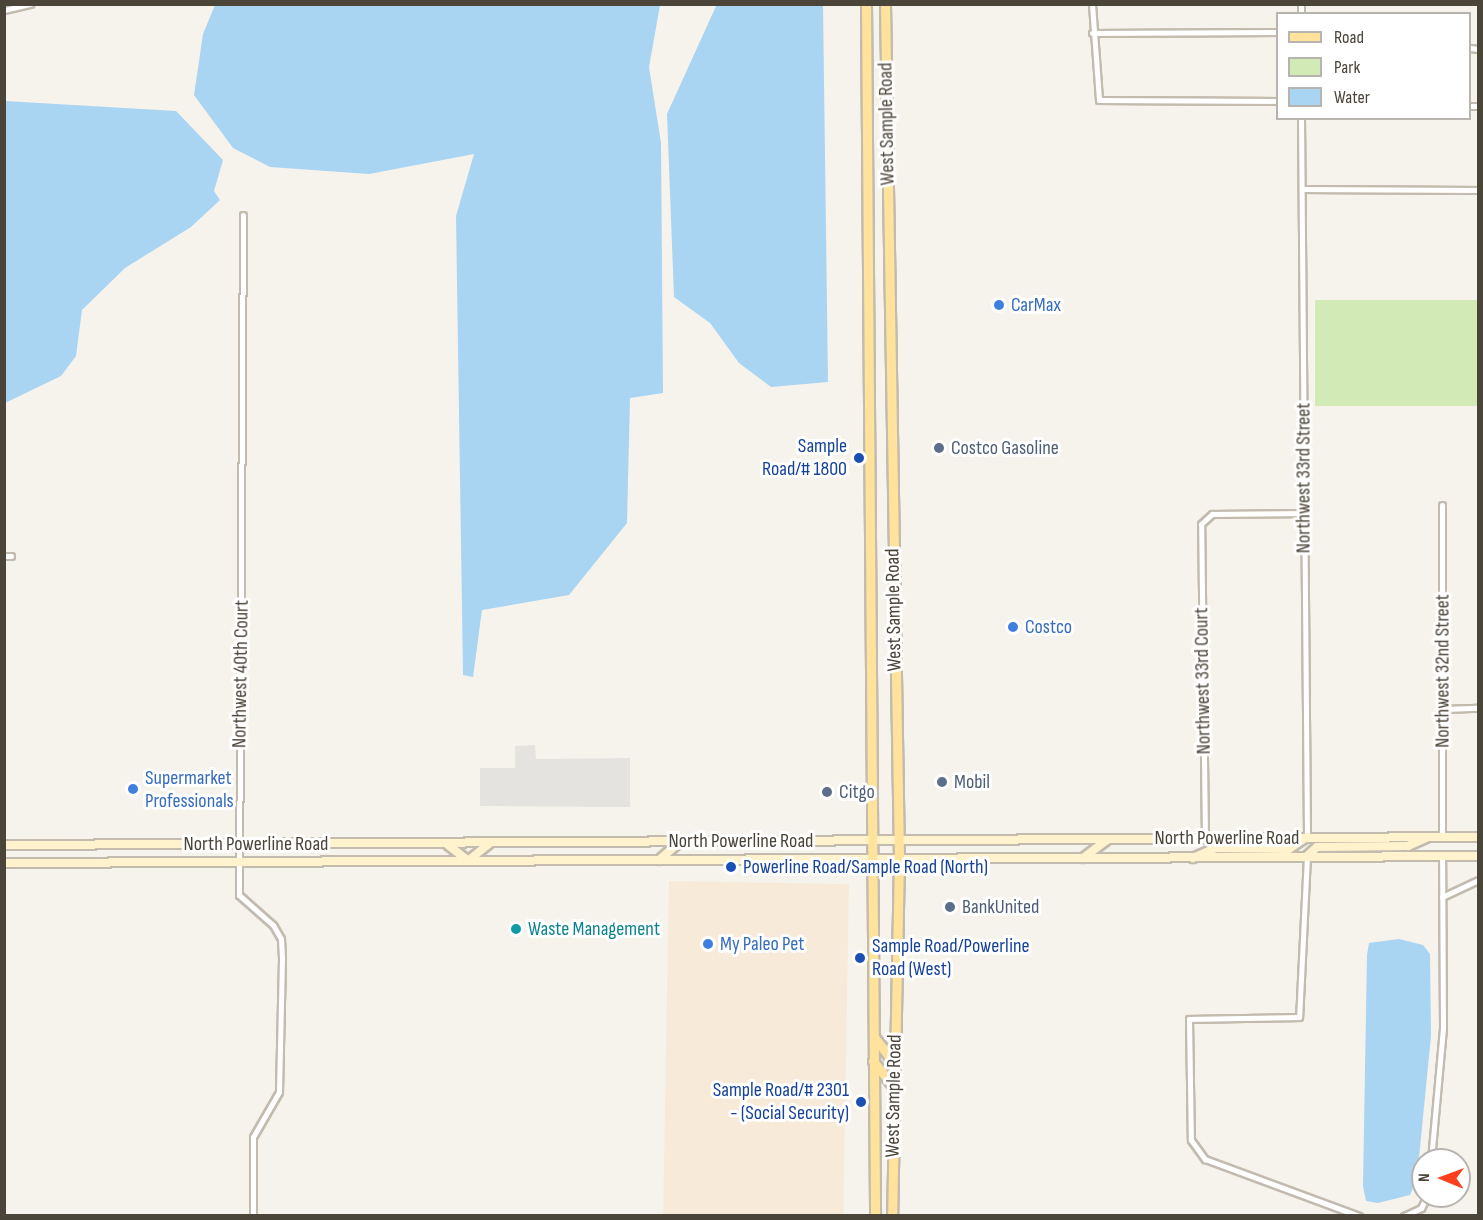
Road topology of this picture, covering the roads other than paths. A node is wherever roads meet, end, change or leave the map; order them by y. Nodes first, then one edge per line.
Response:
1 (30, 4) edge
2 (866, 4) edge
3 (885, 4) edge
4 (1092, 4) edge
5 (4, 10) edge
6 (1276, 32) edge
7 (1092, 33) junction
8 (1276, 101) edge
9 (1301, 120) edge
10 (1302, 189) junction
11 (1479, 190) edge
12 (243, 214) dead end
13 (1442, 505) dead end
14 (1305, 513) junction
15 (1479, 708) edge
16 (1444, 709) junction
17 (1306, 837) junction
18 (1428, 837) junction
19 (1442, 837) junction
20 (1479, 837) edge
21 (1108, 839) junction
22 (1204, 839) junction
23 (872, 840) junction
24 (898, 840) junction
25 (680, 842) junction
26 (490, 843) junction
27 (239, 844) junction
28 (445, 844) junction
29 (4, 845) edge
30 (1307, 856) junction
31 (1442, 856) junction
32 (1479, 856) edge
33 (899, 858) junction
34 (1083, 858) junction
35 (1193, 858) junction
36 (872, 859) junction
37 (468, 860) junction
38 (658, 860) junction
39 (239, 861) junction
40 (4, 863) edge
41 (1479, 880) edge
42 (1443, 897) junction
43 (873, 1035) junction
44 (873, 1061) junction
45 (895, 1064) junction
46 (894, 1087) junction
47 (1432, 1148) edge
48 (1421, 1208) edge
49 (253, 1215) edge
50 (875, 1215) edge
51 (892, 1215) edge
52 (1359, 1215) edge
53 (1404, 1215) edge

1 - 5 street
2 - 23 main road, West Sample Road
3 - 24 main road, West Sample Road
4 - 7 street
6 - 7 street
7 - 8 street
9 - 10 street, Northwest 33rd Street
10 - 11 street
10 - 14 street, Northwest 33rd Street
12 - 27 street, Northwest 40th Court
13 - 16 street, Northwest 32nd Street
14 - 17 street, Northwest 33rd Street
14 - 22 street, Northwest 33rd Court
15 - 16 street
16 - 19 street, Northwest 32nd Street
17 - 18 main road, North Powerline Road
17 - 22 main road, North Powerline Road
17 - 35 main road
18 - 19 main road, North Powerline Road
18 - 30 main road
19 - 20 main road, North Powerline Road
21 - 22 main road, North Powerline Road
21 - 24 main road, North Powerline Road
21 - 34 main road
23 - 24 main road, North Powerline Road
23 - 25 main road, North Powerline Road
23 - 36 main road, West Sample Road
24 - 33 main road, West Sample Road
25 - 26 main road, North Powerline Road
25 - 38 main road
26 - 28 main road, North Powerline Road
26 - 37 main road
27 - 28 main road, North Powerline Road
27 - 29 main road, North Powerline Road
27 - 39 street, Northwest 40th Court
28 - 37 main road
30 - 31 main road, North Powerline Road
30 - 35 main road, North Powerline Road
30 - 52 street
31 - 32 main road, North Powerline Road
31 - 42 street
33 - 34 main road, North Powerline Road
33 - 36 main road, North Powerline Road
33 - 45 main road, West Sample Road
34 - 35 main road, North Powerline Road
36 - 38 main road, North Powerline Road
36 - 43 main road, West Sample Road
37 - 38 main road, North Powerline Road
37 - 39 main road, North Powerline Road
39 - 40 main road, North Powerline Road
39 - 49 street, Northwest 40th Court
41 - 42 street
42 - 47 street
43 - 44 main road, West Sample Road
43 - 45 main road
44 - 46 main road
44 - 50 main road, West Sample Road
45 - 46 main road, West Sample Road
46 - 51 main road, West Sample Road
48 - 53 street

